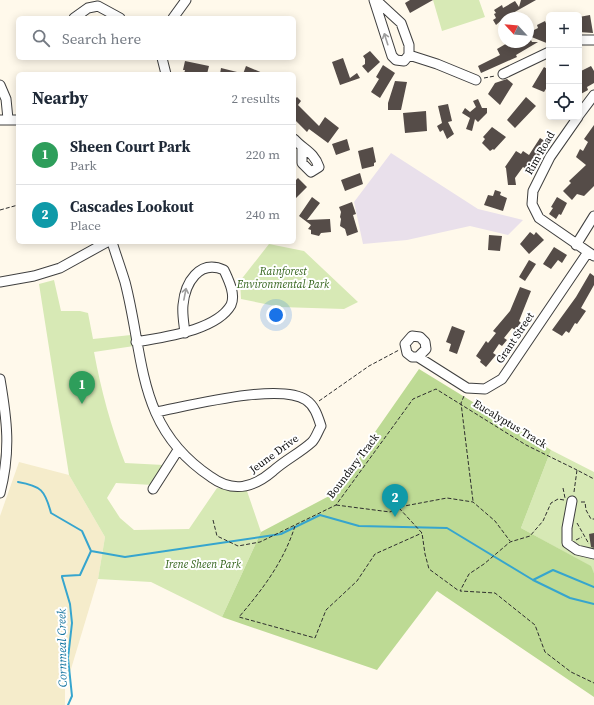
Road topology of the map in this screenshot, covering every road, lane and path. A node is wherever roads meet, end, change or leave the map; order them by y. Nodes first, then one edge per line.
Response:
1 (186, 0) edge
2 (375, 0) edge
3 (88, 8) junction
4 (77, 16) edge
5 (85, 16) edge
6 (116, 16) edge
7 (174, 16) edge
8 (582, 40) edge
9 (594, 40) edge
10 (546, 53) edge
11 (409, 55) junction
12 (162, 60) edge
13 (166, 72) edge
14 (503, 74) joint
15 (476, 80) joint
16 (0, 85) edge
17 (594, 95) edge
18 (582, 111) edge
19 (4, 119) edge
20 (16, 120) edge
21 (575, 120) edge
22 (296, 141) edge
23 (302, 148) dead end
24 (16, 206) edge
25 (0, 210) edge
26 (594, 216) edge
27 (103, 244) edge
28 (113, 244) edge
29 (576, 245) junction
30 (591, 254) edge
31 (0, 282) edge
32 (185, 333) junction
33 (136, 342) junction
34 (405, 347) junction
35 (418, 357) junction
36 (0, 379) edge
37 (461, 403) junction
38 (311, 405) junction
39 (156, 412) junction
40 (178, 450) junction
41 (577, 470) junction
42 (594, 479) edge
43 (563, 488) dead end
44 (153, 489) dead end
45 (0, 493) edge
46 (569, 500) junction
47 (473, 502) junction
48 (336, 505) junction
49 (399, 507) junction
50 (594, 518) edge
51 (213, 520) dead end
52 (576, 522) dead end
53 (295, 526) junction
54 (422, 533) junction
55 (510, 542) junction
56 (592, 553) edge
57 (460, 592) junction
58 (594, 682) edge

1 - 7 street
2 - 11 street
11 -> 2 street
3 - 4 street
3 - 5 street
3 - 6 street
8 - 9 street
10 - 14 street
11 - 15 street
12 - 13 street
14 - 15 path
16 - 19 street
17 - 18 street, Rim Road
19 - 20 street
21 - 29 street, Rim Road
22 - 23 street
24 - 25 path
26 - 29 street
27 - 31 street
28 - 33 street, Jeune Drive
29 - 30 street
30 - 35 street, Grant Street
32 -> 32 street
32 - 33 street
33 - 39 street, Jeune Drive
34 - 35 street, Grant Street
34 - 35 street
34 - 38 path
36 - 45 street
37 - 41 path, Eucalyptus Track
37 - 47 path, Eucalyptus Track
37 - 48 path, Boundary Track
38 - 39 street
38 - 40 street, Jeune Drive
39 - 40 street, Jeune Drive
40 - 44 street
41 - 42 path, Eucalyptus Track
41 - 46 path
43 - 46 path
46 - 50 path
46 - 55 path
46 - 56 street
47 - 49 path
47 - 55 path
48 - 49 path
48 - 53 path, Boundary Track
49 - 54 path
51 - 53 path, Boundary Track
52 - 56 path
53 - 54 path
54 - 57 path
55 - 57 path
57 - 58 path

